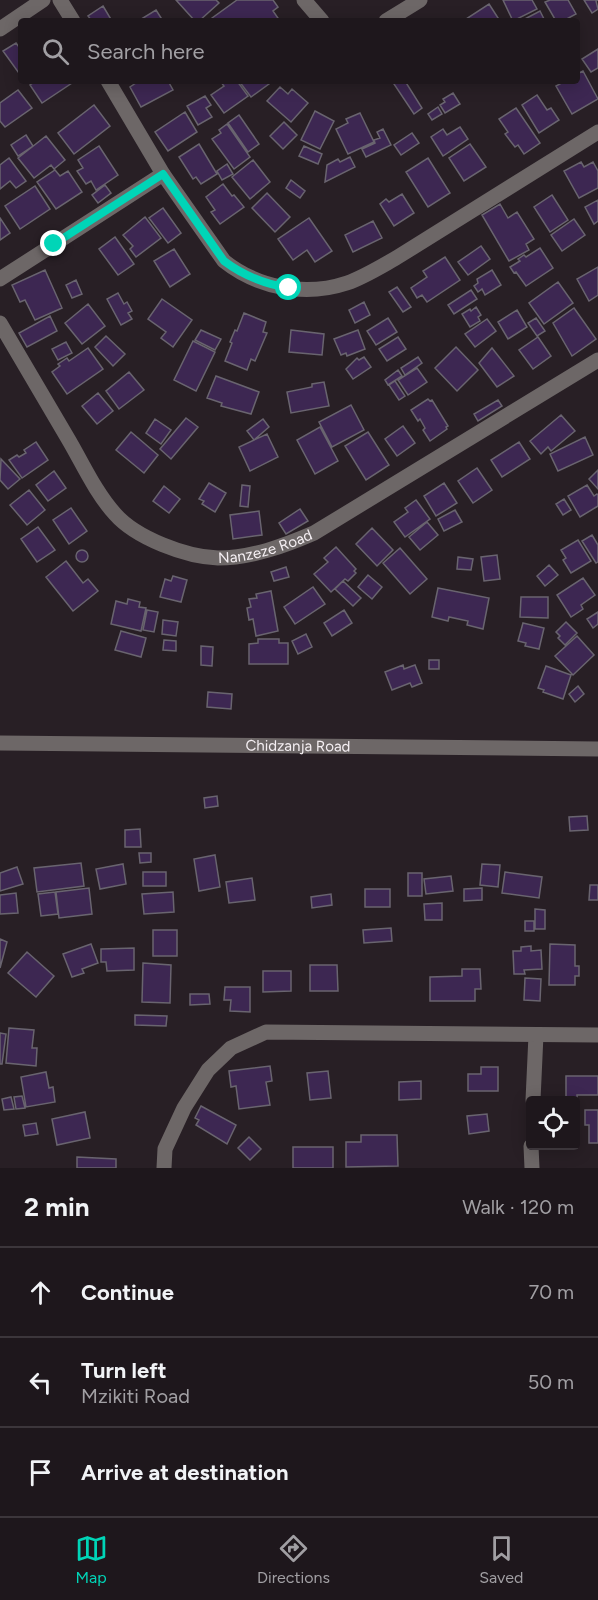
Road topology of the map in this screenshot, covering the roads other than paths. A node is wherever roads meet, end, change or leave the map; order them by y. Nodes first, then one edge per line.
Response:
1 (43, 0) edge
2 (60, 0) edge
3 (304, 0) edge
4 (410, 3) edge
5 (71, 18) edge
6 (319, 18) edge
7 (390, 18) edge
8 (0, 29) edge
9 (110, 84) edge
10 (598, 132) edge
11 (163, 174) junction
12 (0, 279) edge
13 (0, 323) edge
14 (598, 360) edge
15 (0, 743) edge
16 (598, 749) edge
17 (536, 1035) junction
18 (598, 1035) edge
19 (533, 1096) edge
20 (531, 1150) edge
21 (164, 1168) edge
22 (532, 1168) edge

1 - 8 street
2 - 5 street
3 - 6 street
4 - 7 street
9 - 11 street
10 - 11 street
11 - 12 street
13 - 14 street, Nanzeze Road
15 - 16 street, Chidzanja Road
17 - 18 street
17 - 19 street
17 - 21 street
20 - 22 street

